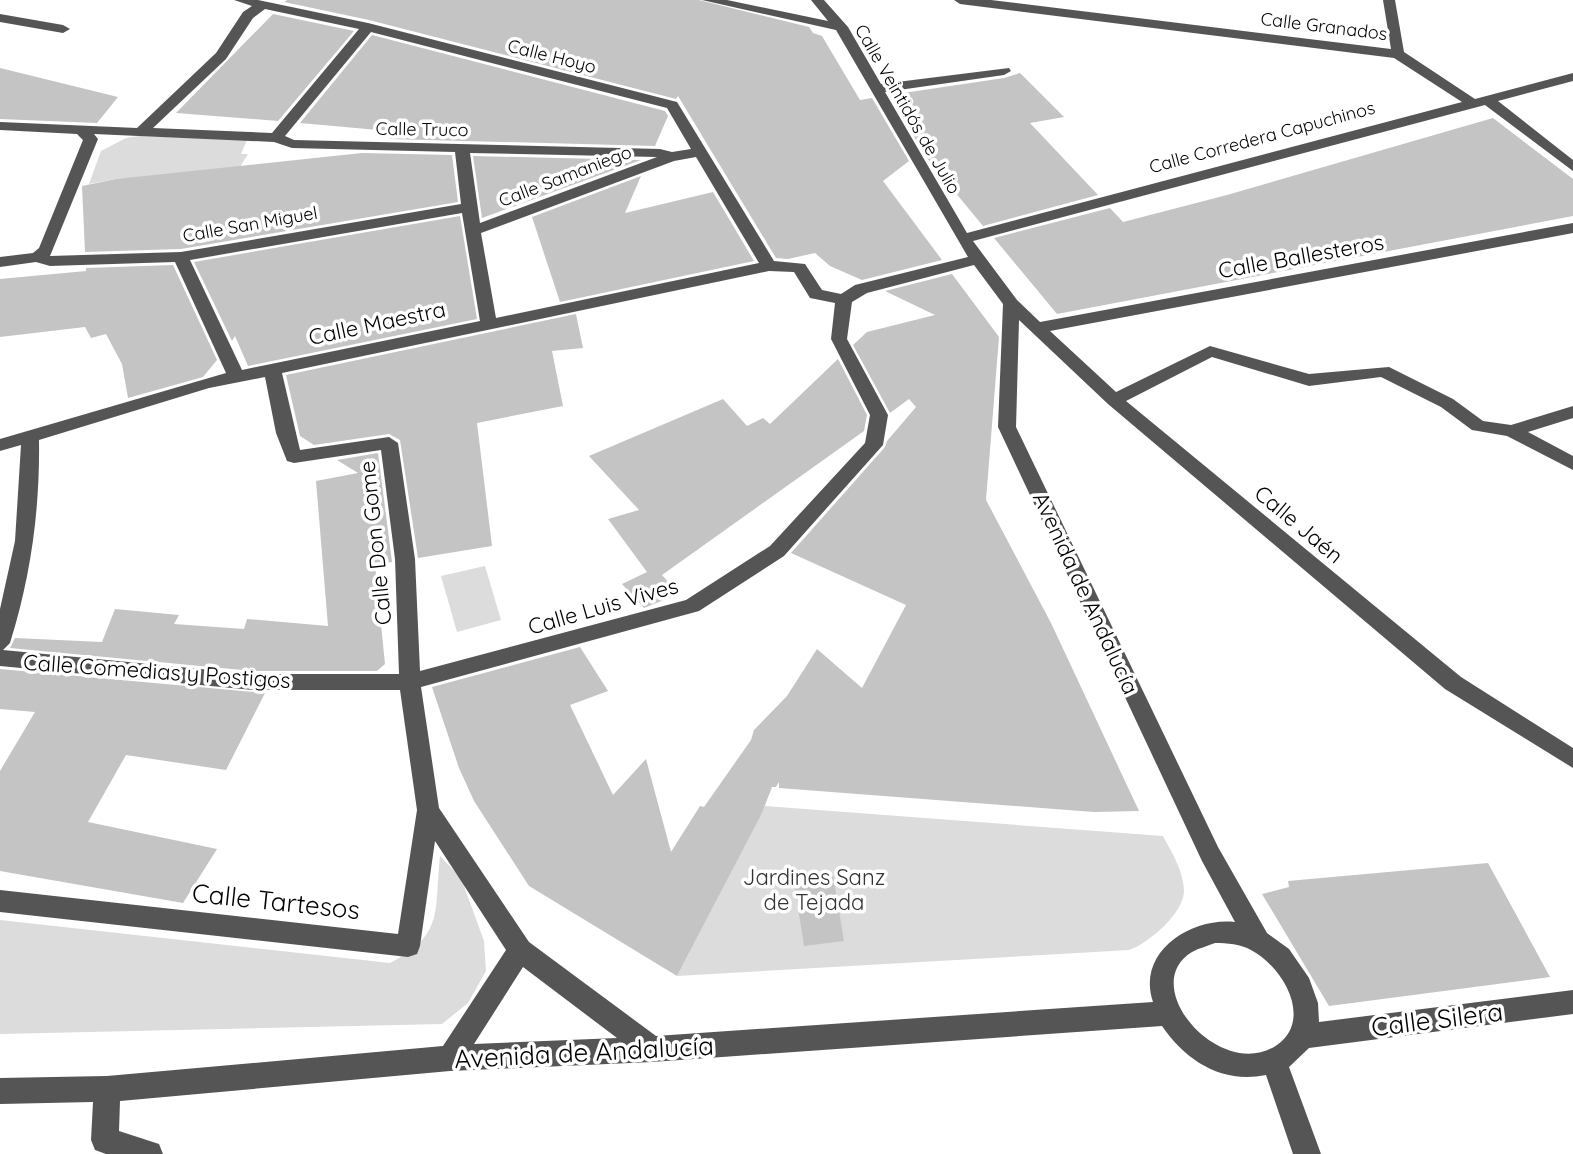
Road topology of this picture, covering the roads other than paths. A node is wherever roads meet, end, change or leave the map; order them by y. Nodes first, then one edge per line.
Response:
1 (240, 0) edge
2 (708, 0) edge
3 (817, 0) edge
4 (960, 0) edge
5 (1389, 0) edge
6 (261, 6) junction
7 (0, 18) edge
8 (368, 27) junction
9 (841, 27) junction
10 (63, 29) dead end
11 (1398, 54) junction
12 (1004, 71) dead end
13 (1573, 77) edge
14 (877, 89) junction
15 (1478, 100) junction
16 (0, 126) edge
17 (143, 130) junction
18 (82, 131) junction
19 (276, 138) junction
20 (462, 148) junction
21 (700, 152) junction
22 (671, 157) junction
23 (1573, 167) edge
24 (469, 207) junction
25 (1573, 228) edge
26 (473, 231) junction
27 (963, 239) junction
28 (37, 257) junction
29 (181, 257) junction
30 (980, 259) junction
31 (0, 262) edge
32 (769, 266) junction
33 (844, 300) junction
34 (1011, 304) junction
35 (489, 324) junction
36 (1036, 328) junction
37 (272, 369) junction
38 (236, 376) junction
39 (1114, 400) junction
40 (1573, 412) edge
41 (1511, 431) junction
42 (30, 436) junction
43 (0, 445) edge
44 (1571, 461) edge
45 (0, 643) edge
46 (0, 658) edge
47 (410, 682) junction
48 (1573, 759) edge
49 (428, 810) junction
50 (0, 901) edge
51 (1258, 941) junction
52 (520, 950) junction
53 (1573, 1002) edge
54 (1168, 1013) junction
55 (1301, 1037) junction
56 (652, 1049) junction
57 (450, 1058) junction
58 (1274, 1061) junction
59 (107, 1089) junction
60 (0, 1091) edge
61 (149, 1154) edge
62 (1307, 1154) edge

1 - 6 street, Calle Hoyo
2 - 9 street
3 - 9 street, Calle Veintidós de Julio
4 - 11 street, Calle Granados
5 - 11 street
6 - 8 street, Calle Hoyo
6 - 17 street
7 - 10 street
8 - 19 street
8 - 21 street, Calle Hoyo
9 - 14 street, Calle Veintidós de Julio
11 - 15 street
12 - 14 street
13 - 15 street, Calle Corredera Capuchinos
14 - 27 street, Calle Veintidós de Julio
15 - 23 street
15 - 27 street, Calle Corredera Capuchinos
16 - 18 street, Calle Truco
17 - 18 street, Calle Truco
17 - 19 street, Calle Truco
18 - 28 street
19 - 20 street, Calle Truco
20 - 22 street, Calle Truco
20 - 24 street
21 - 22 street, Calle Truco
21 - 32 street, Calle Hoyo
22 - 26 street, Calle Samaniego
24 - 26 street
24 - 29 street, Calle San Miguel
25 - 36 street, Calle Ballesteros
26 - 35 street
27 - 30 street
28 - 29 street, Calle San Miguel
28 - 31 street, Calle San Miguel
29 - 38 street
30 - 33 street
30 - 34 street
32 - 33 street
32 - 35 street, Calle Maestra
33 - 47 street, Calle Luis Vives
34 - 36 street, Calle Jaén
34 - 51 street, Avenida de Andalucía
35 - 37 street, Calle Maestra
36 - 39 street, Calle Jaén
37 - 38 street, Calle Maestra
37 - 47 street, Calle Don Gome
38 - 42 street, Calle Maestra
39 - 41 street
39 - 48 street, Calle Jaén
40 - 41 street
41 - 44 street
42 - 43 street, Calle Maestra
42 - 45 street
46 - 47 street, Calle Comedias y Postigos
47 - 49 street, Calle Don Gome
49 - 50 street, Calle Tartesos
49 - 52 street
51 - 54 street
51 - 55 street
52 - 56 street
52 - 57 street
53 - 55 street, Calle Silera
54 - 56 street, Avenida de Andalucía
54 - 58 street
55 - 58 street
56 - 57 street, Avenida de Andalucía
57 - 59 street, Avenida de Andalucía
58 - 62 street
59 - 60 street, Avenida de Andalucía
59 - 61 street

